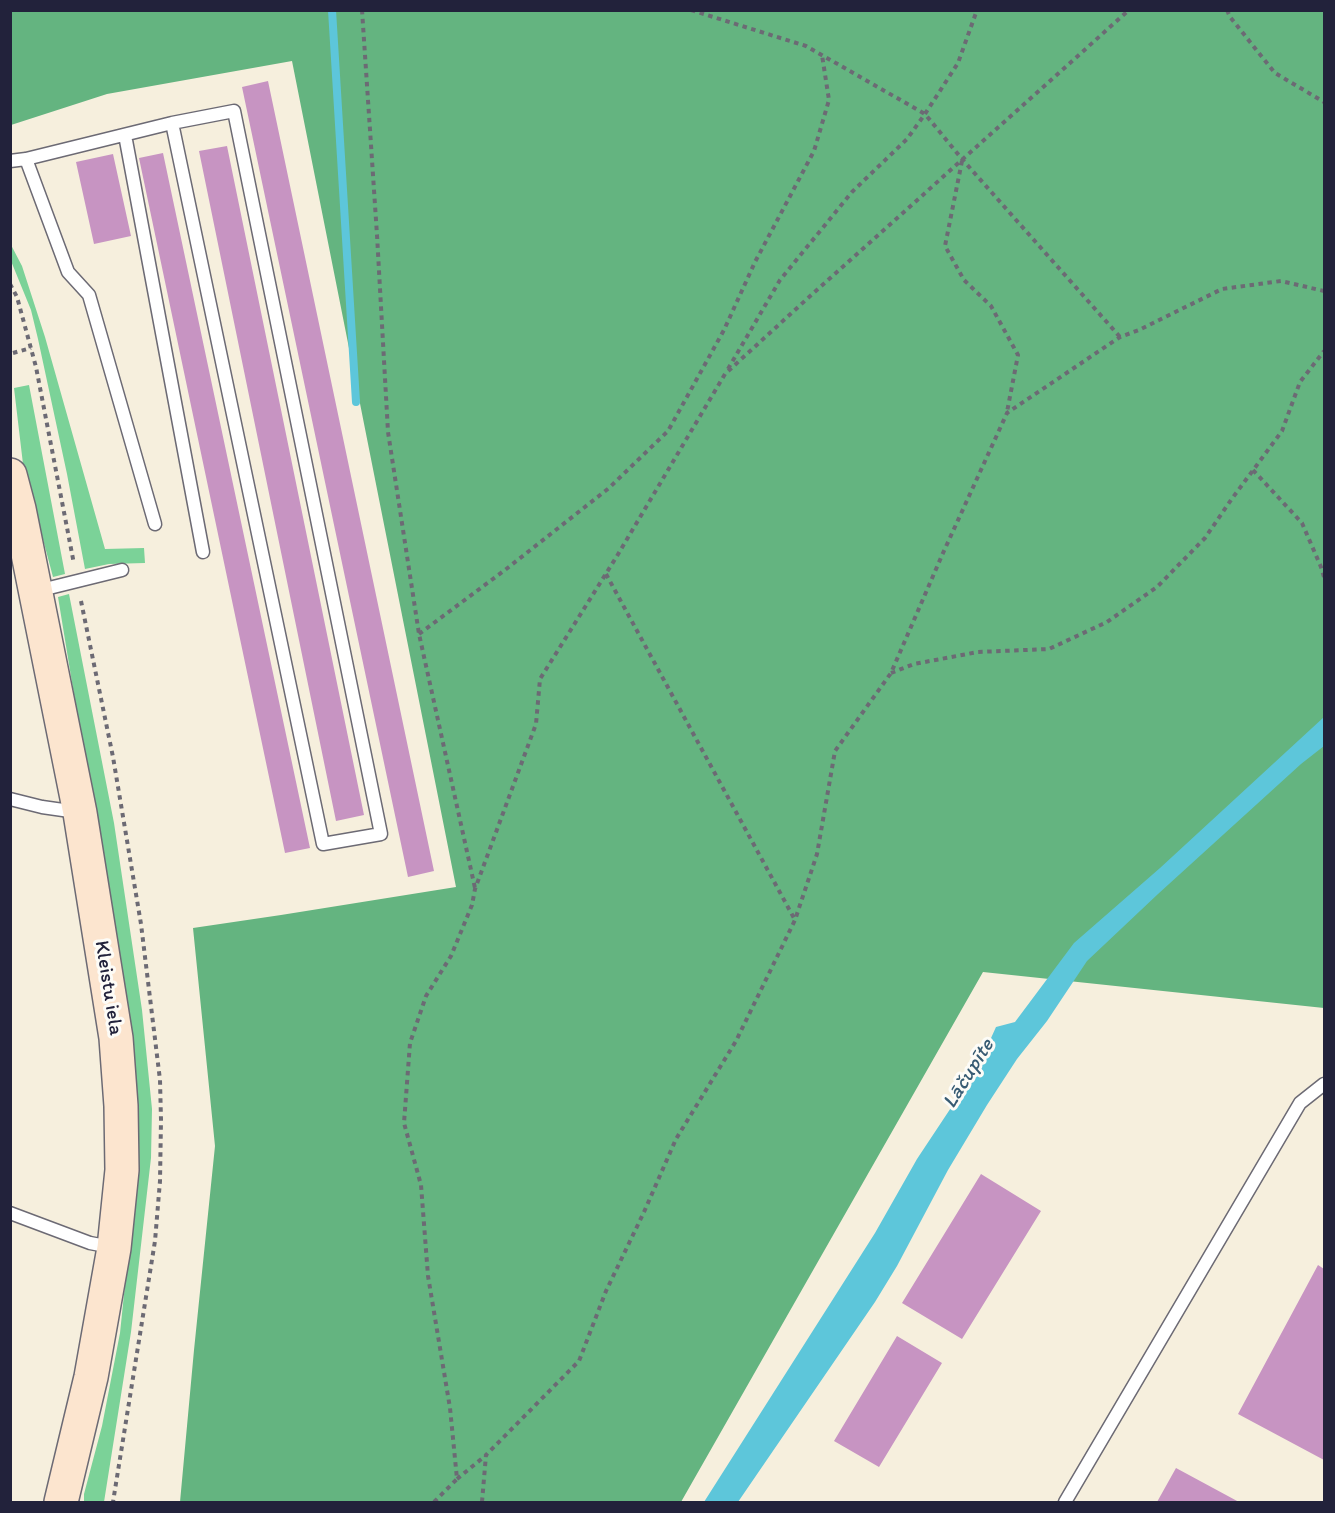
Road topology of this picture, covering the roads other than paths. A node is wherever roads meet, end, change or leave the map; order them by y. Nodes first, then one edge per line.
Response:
1 (172, 123) junction
2 (125, 135) junction
3 (26, 159) junction
4 (10, 161) edge
5 (10, 475) edge
6 (155, 524) dead end
7 (203, 552) dead end
8 (122, 570) dead end
9 (35, 591) junction
10 (10, 799) edge
11 (80, 813) junction
12 (1324, 1084) edge
13 (10, 1213) edge
14 (114, 1248) junction
15 (61, 1503) edge
16 (1065, 1503) edge

1 - 1 lane
1 - 2 lane
2 - 3 lane
2 - 7 lane
3 - 4 lane
3 - 6 lane
5 - 9 main road, Kleistu iela
8 - 9 lane
9 - 11 main road, Kleistu iela
10 - 11 lane
11 - 14 main road, Kleistu iela
12 - 16 lane
13 - 14 lane
14 - 15 main road, Kleistu iela

